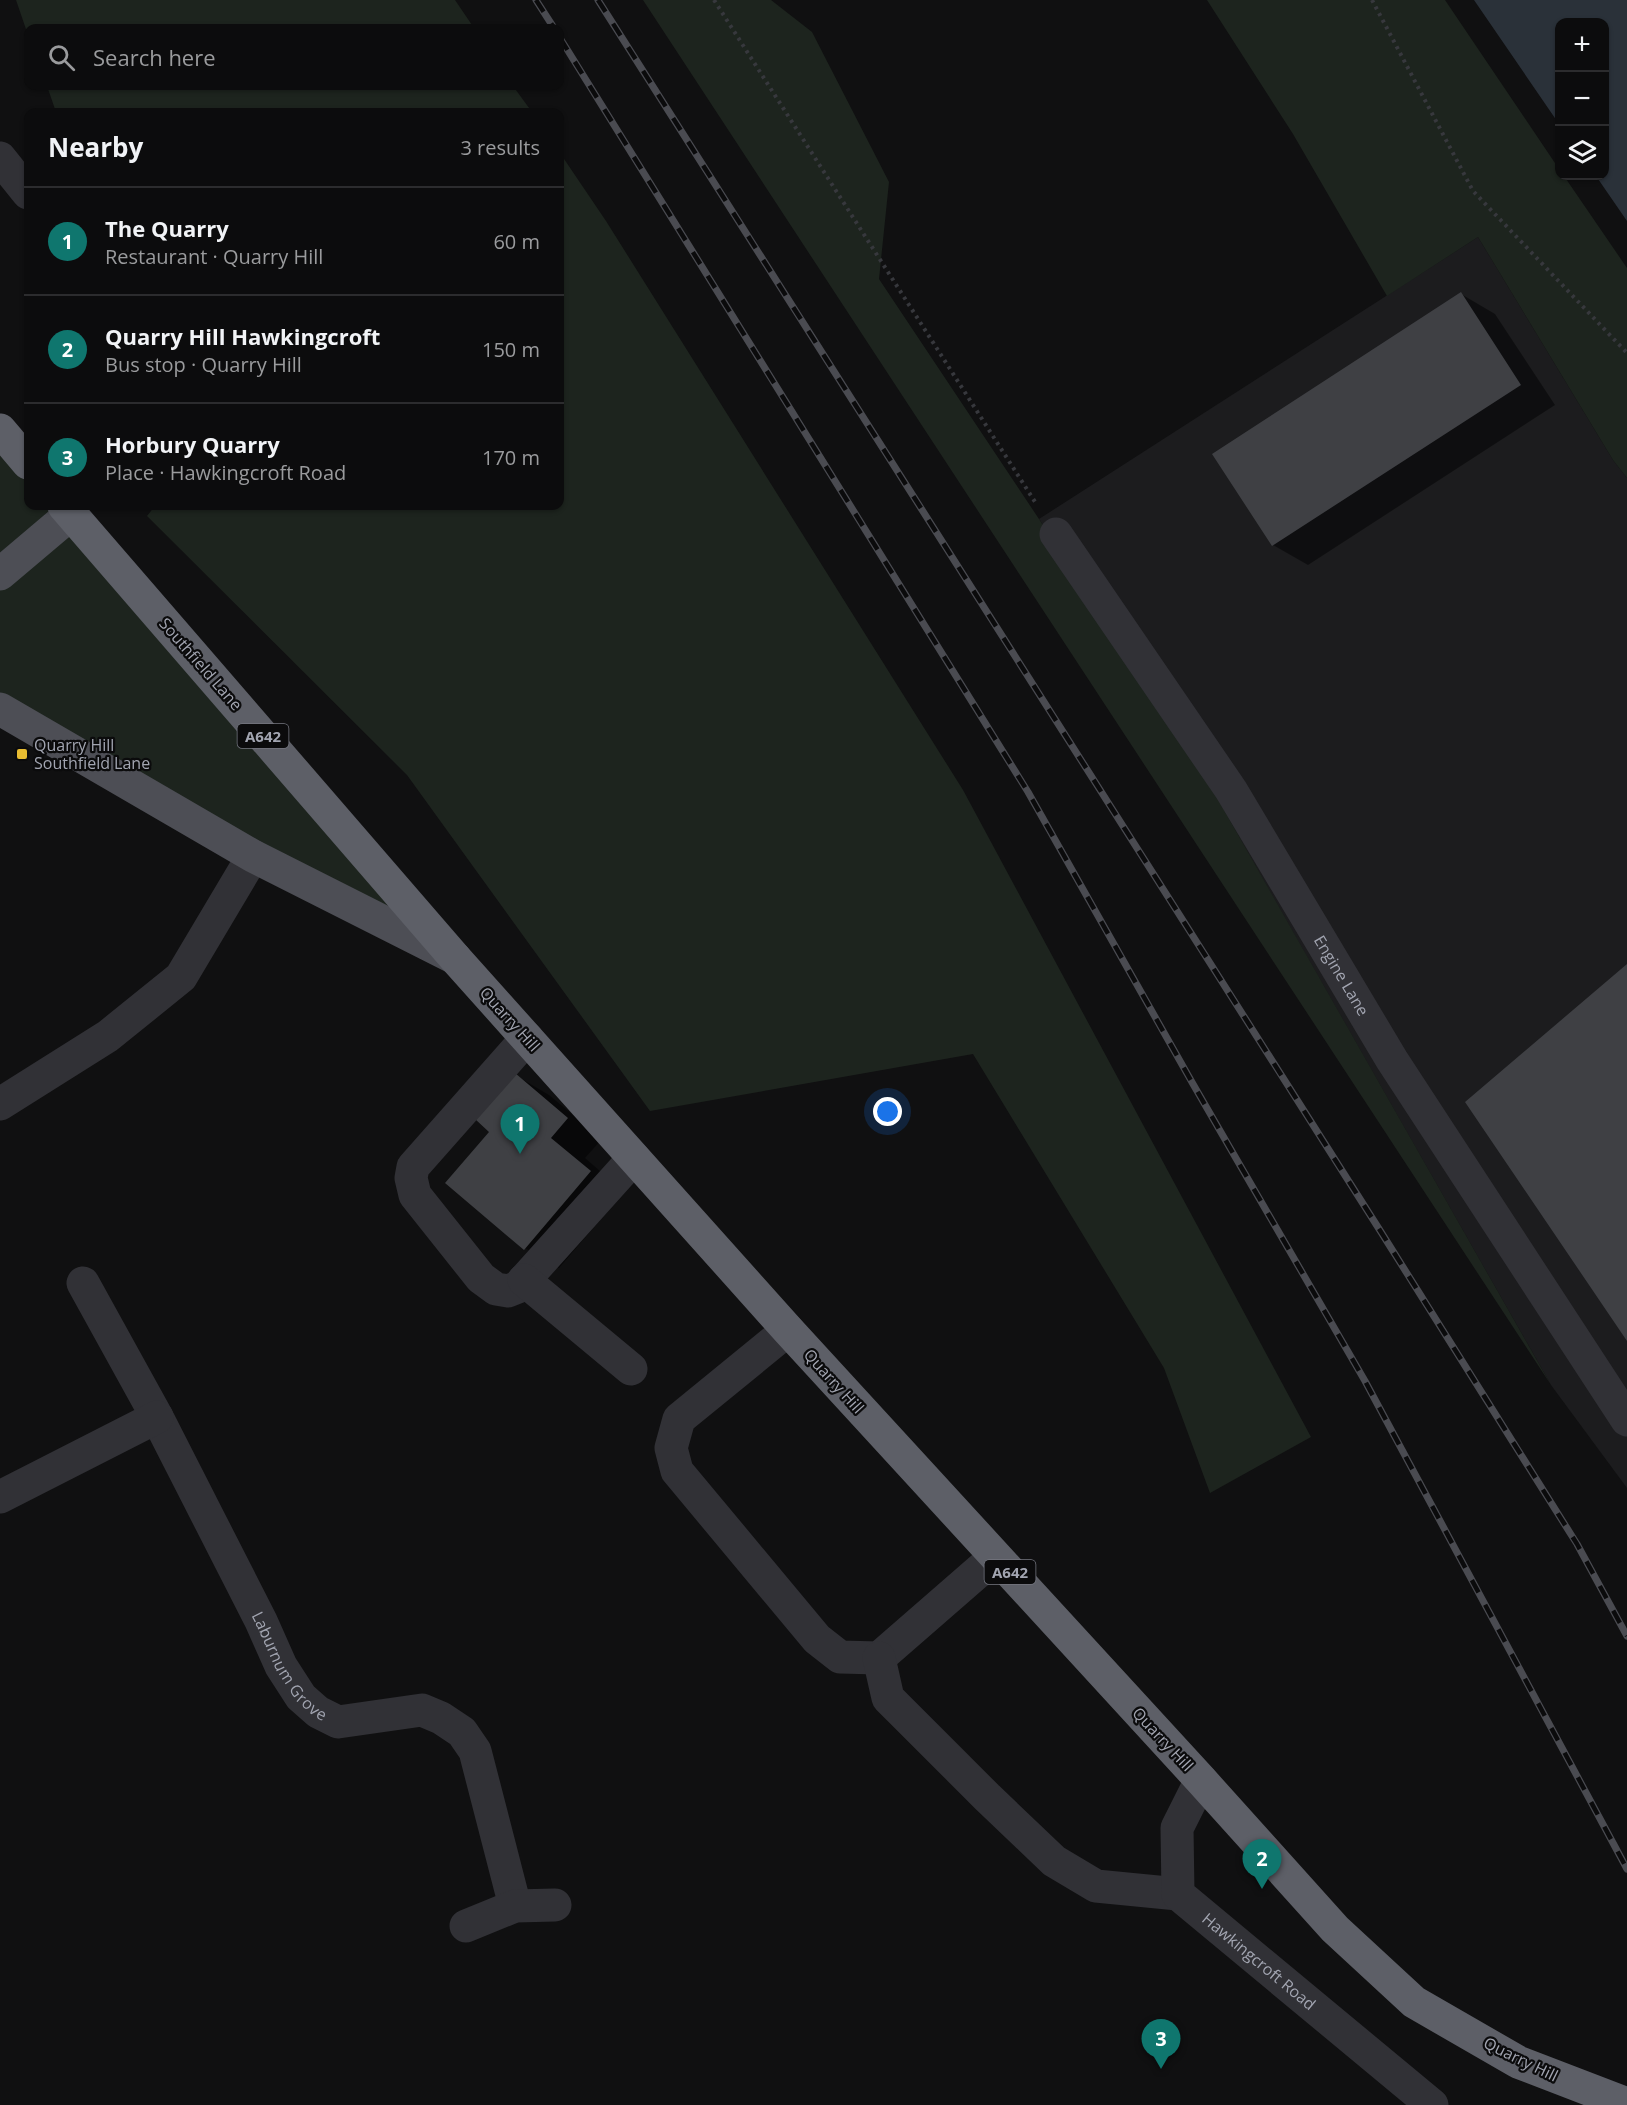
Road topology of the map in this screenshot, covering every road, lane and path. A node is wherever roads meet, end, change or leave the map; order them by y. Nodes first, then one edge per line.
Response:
1 (714, 0) edge
2 (1372, 0) edge
3 (0, 158) edge
4 (24, 188) edge
5 (1627, 352) edge
6 (0, 430) edge
7 (24, 458) edge
8 (70, 510) edge
9 (74, 510) edge
10 (1056, 534) joint
11 (0, 574) edge
12 (0, 709) edge
13 (253, 856) junction
14 (456, 958) junction
15 (527, 1038) junction
16 (0, 1104) edge
17 (634, 1158) junction
18 (524, 1280) junction
19 (83, 1282) dead end
20 (788, 1330) junction
21 (631, 1369) dead end
22 (157, 1418) junction
23 (1627, 1420) edge
24 (0, 1497) edge
25 (995, 1557) junction
26 (879, 1658) junction
27 (1201, 1780) junction
28 (1178, 1894) junction
29 (555, 1905) dead end
30 (515, 1906) junction
31 (466, 1926) dead end
32 (1418, 2101) edge
33 (1627, 2104) edge

1 - 10 path
2 - 5 path
3 - 4 street
6 - 7 highway
8 - 11 main road
9 - 14 highway, Southfield Lane / A642
10 - 23 street, Engine Lane
12 - 13 main road, Quarry Hill
13 - 14 main road, Quarry Hill
13 - 16 street
14 - 15 highway, Quarry Hill / A642
15 - 17 highway, Quarry Hill / A642
15 - 18 street
17 - 18 street
17 - 20 highway, Quarry Hill / A642
18 - 21 street
19 - 22 street, Laburnum Grove
20 - 25 highway, Quarry Hill / A642
20 - 26 street
22 - 24 street
22 - 30 street, Laburnum Grove
25 - 26 street
25 - 27 highway, Quarry Hill / A642
26 - 28 street
27 - 28 street
27 - 33 highway, Quarry Hill / A642
28 - 32 street, Hawkingcroft Road
29 - 30 street
30 - 31 street

